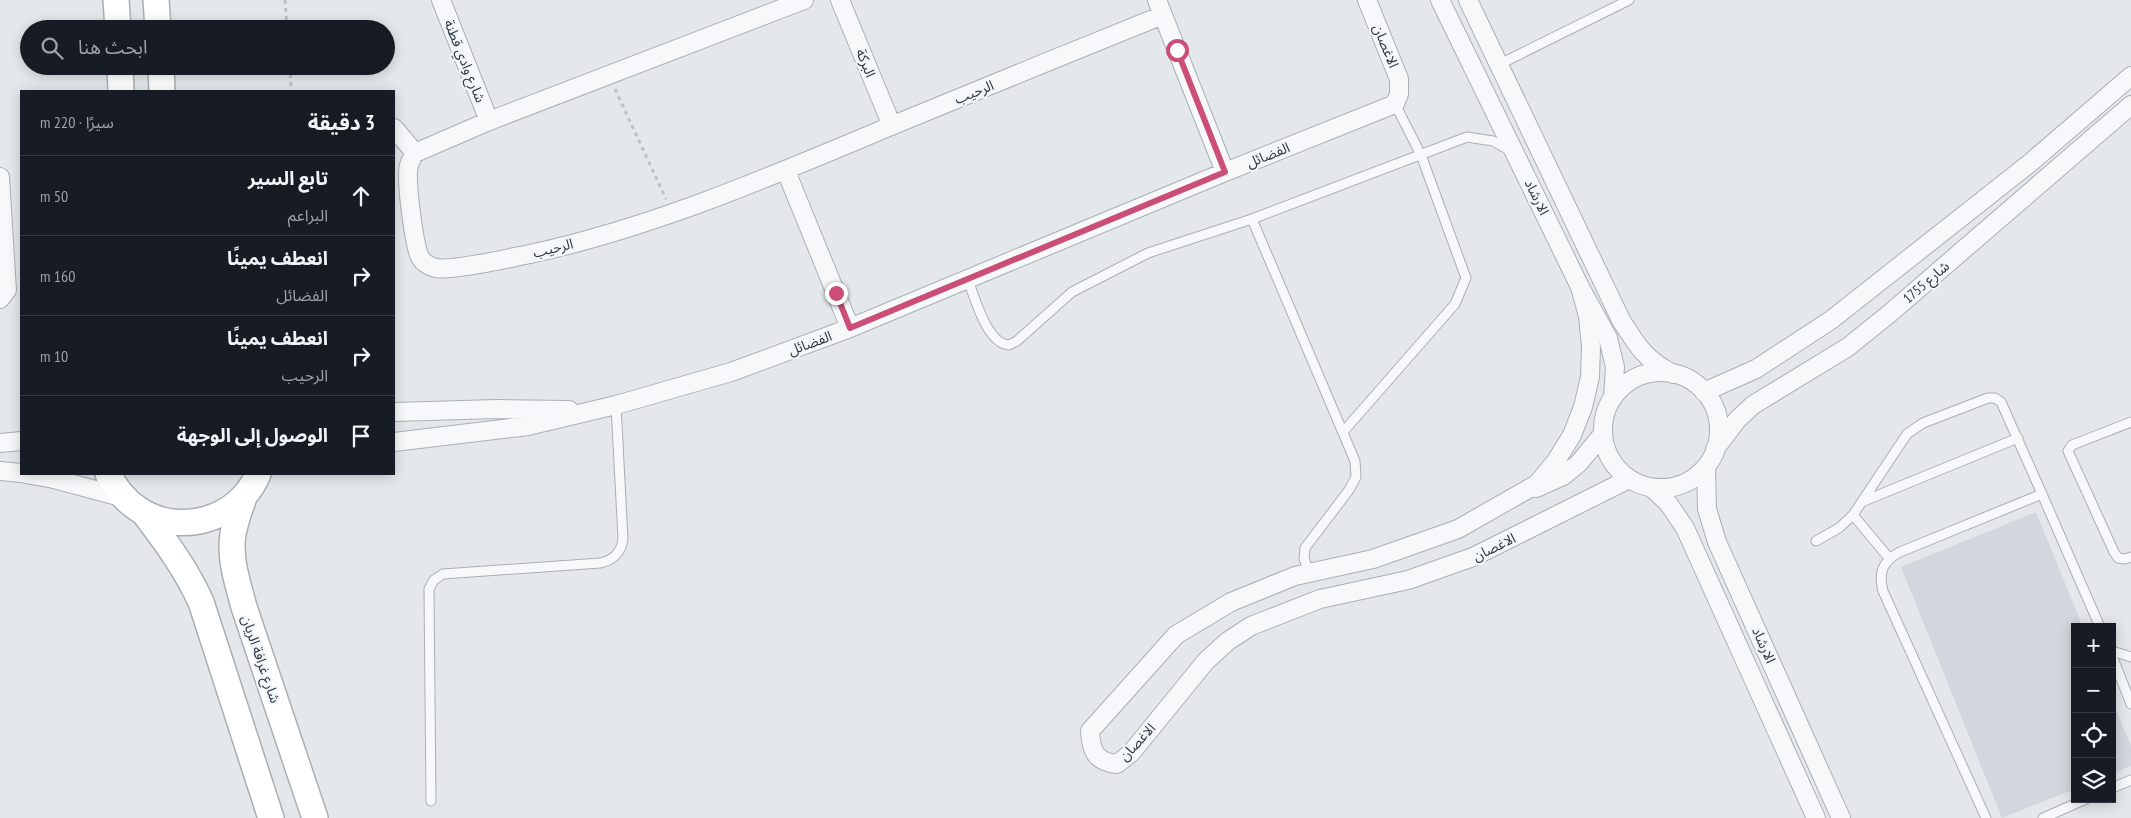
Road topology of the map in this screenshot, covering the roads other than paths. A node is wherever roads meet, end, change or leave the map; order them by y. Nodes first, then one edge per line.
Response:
1 (116, 0) edge
2 (156, 0) edge
3 (440, 0) edge
4 (804, 0) edge
5 (840, 0) edge
6 (1368, 0) edge
7 (1440, 0) edge
8 (1468, 0) edge
9 (1629, 0) edge
10 (1160, 7) edge
11 (117, 20) edge
12 (157, 20) edge
13 (1498, 65) junction
14 (120, 75) edge
15 (161, 75) edge
16 (2131, 76) edge
17 (121, 90) edge
18 (162, 90) edge
19 (1397, 99) junction
20 (2131, 105) edge
21 (490, 121) junction
22 (892, 126) junction
23 (395, 129) edge
24 (415, 153) junction
25 (1516, 154) junction
26 (1421, 155) junction
27 (786, 171) junction
28 (1225, 172) junction
29 (0, 177) edge
30 (1252, 219) junction
31 (968, 280) junction
32 (1580, 287) junction
33 (0, 299) edge
34 (850, 328) junction
35 (1674, 374) junction
36 (1704, 392) junction
37 (1613, 398) junction
38 (616, 405) junction
39 (597, 410) junction
40 (395, 412) edge
41 (2131, 422) edge
42 (1342, 432) junction
43 (1603, 434) junction
44 (2018, 438) junction
45 (20, 441) edge
46 (395, 442) edge
47 (0, 443) edge
48 (1715, 449) junction
49 (1706, 466) junction
50 (0, 471) edge
51 (20, 473) edge
52 (32, 475) edge
53 (109, 475) edge
54 (1629, 479) junction
55 (255, 481) edge
56 (1652, 488) junction
57 (2042, 494) junction
58 (1511, 500) junction
59 (1864, 501) junction
60 (134, 506) junction
61 (1853, 515) junction
62 (1816, 541) dead end
63 (2131, 557) edge
64 (1889, 558) junction
65 (1309, 573) junction
66 (2098, 623) edge
67 (2116, 652) edge
68 (2131, 657) edge
69 (2116, 666) edge
70 (2131, 704) edge
71 (2131, 780) edge
72 (2116, 786) edge
73 (431, 801) dead end
74 (2077, 803) edge
75 (271, 818) edge
76 (315, 818) edge
77 (1816, 818) edge
78 (1841, 818) edge
79 (1986, 818) edge
80 (2043, 818) edge

1 - 11 main road
2 - 12 main road
3 - 21 street, شارع وادي قطنة
4 - 21 street
5 - 22 street, البركة
6 - 19 street, الاغصان
7 - 25 street, الارشاد
8 - 13 street, الارشاد
9 - 13 lane
10 - 22 street, الرحيب
10 - 28 street
13 - 35 street, الارشاد
14 - 17 main road
15 - 18 main road
16 - 36 street, شارع 1755
19 - 26 lane
19 - 28 street, الفضائل
20 - 48 street, شارع 1755
21 - 24 street
22 - 27 street, الرحيب
23 - 24 street
24 - 27 street, الرحيب
25 - 26 lane
25 - 32 street, الارشاد
26 - 30 lane
26 - 42 lane
27 - 34 street
28 - 31 street, الفضائل
29 - 33 street
30 - 31 lane
30 - 42 lane
31 - 34 street, الفضائل
32 - 37 street, الارشاد
32 - 58 street, الاغصان
34 - 38 street, الفضائل
35 - 36 street
35 - 37 street
36 - 48 street
37 - 43 street
38 - 39 street, الفضائل
38 - 73 lane
39 - 40 street, الفضائل
39 - 46 street, الفضائل
41 - 63 lane
42 - 65 lane
43 - 54 street
43 - 58 street, الاغصان
44 - 57 lane
44 - 59 lane
44 - 59 lane
45 - 47 street
48 - 49 street
49 - 56 street
49 - 78 street, الارشاد
50 - 51 street
52 - 60 street
53 - 60 main road
54 - 56 street
54 - 65 street, الاغصان
55 - 60 main road
55 - 76 main road, شارع غرافة الريان
56 - 77 street, الارشاد
57 - 64 lane
57 - 66 lane
58 - 65 street, الاغصان
59 - 61 lane
60 - 75 main road
61 - 62 lane
61 - 64 lane
64 - 79 lane
67 - 68 lane
69 - 70 lane
71 - 72 lane
74 - 80 lane

